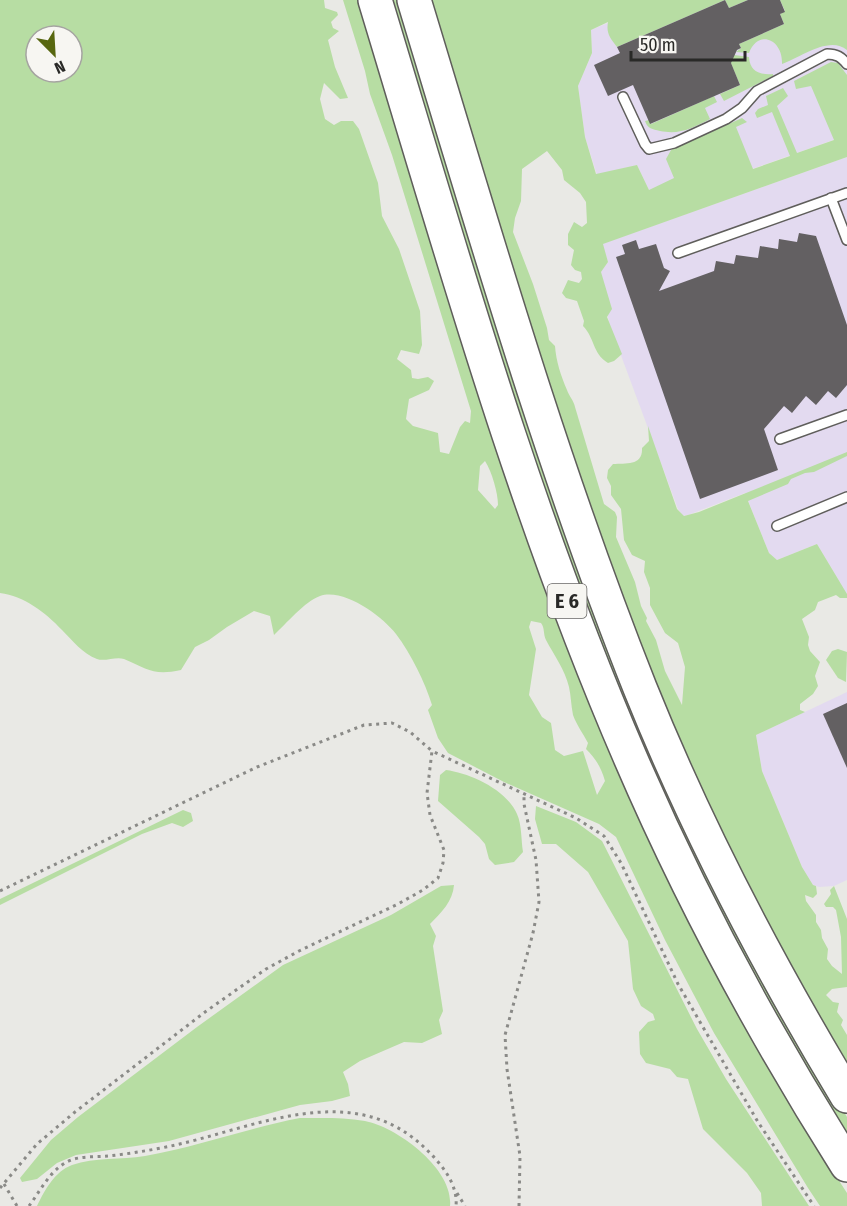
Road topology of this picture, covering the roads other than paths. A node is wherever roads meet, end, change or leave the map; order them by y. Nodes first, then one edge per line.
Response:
1 (375, 0) edge
2 (414, 0) edge
3 (847, 64) edge
4 (623, 97) dead end
5 (847, 193) edge
6 (831, 198) junction
7 (847, 240) edge
8 (678, 253) dead end
9 (847, 415) edge
10 (780, 439) dead end
11 (847, 497) edge
12 (777, 526) dead end
13 (847, 1096) edge
14 (847, 1165) edge

1 - 14 highway, E 6
2 - 13 highway, E 6
3 - 4 lane
5 - 6 lane
6 - 7 lane
6 - 8 lane
9 - 10 lane
11 - 12 lane

